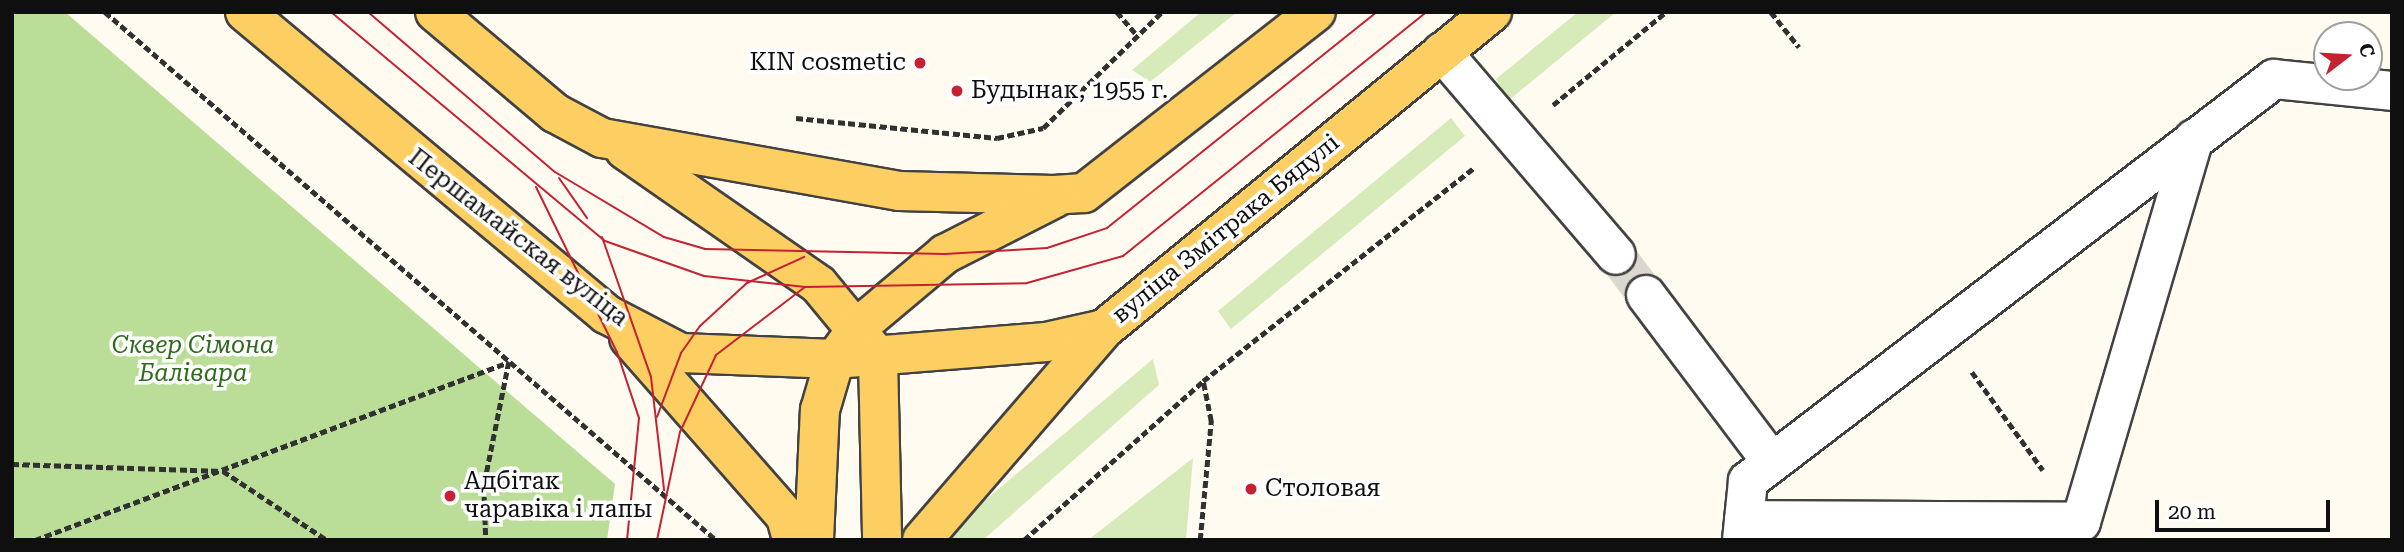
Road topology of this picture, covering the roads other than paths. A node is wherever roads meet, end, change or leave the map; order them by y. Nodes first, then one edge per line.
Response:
1 (245, 12) edge
2 (435, 12) edge
3 (1316, 12) edge
4 (1492, 12) edge
5 (1442, 52) junction
6 (2392, 92) edge
7 (2194, 139) junction
8 (612, 141) junction
9 (1065, 193) junction
10 (1616, 255) tunnel mouth
11 (1646, 295) tunnel mouth
12 (606, 314) junction
13 (1104, 329) junction
14 (868, 343) junction
15 (835, 359) junction
16 (1772, 462) junction
17 (1743, 530) edge
18 (792, 540) edge
19 (814, 540) edge
20 (882, 540) edge
21 (922, 540) edge

1 - 12 main road, Першамайская вуліца
2 - 8 main road
3 - 9 main road
4 - 5 main road, вуліца Змітрака Бядулі
5 - 10 lane
5 - 13 main road, вуліца Змітрака Бядулі
6 - 7 lane
7 - 16 lane
7 - 17 lane
8 - 9 main road
8 - 14 main road
9 - 14 main road
11 - 16 lane
12 - 15 main road, Першамайская вуліца
12 - 18 main road
13 - 14 main road, вуліца Змітрака Бядулі
13 - 21 main road
14 - 15 main road, Першамайская вуліца
14 - 20 main road
15 - 19 main road
16 - 17 lane

